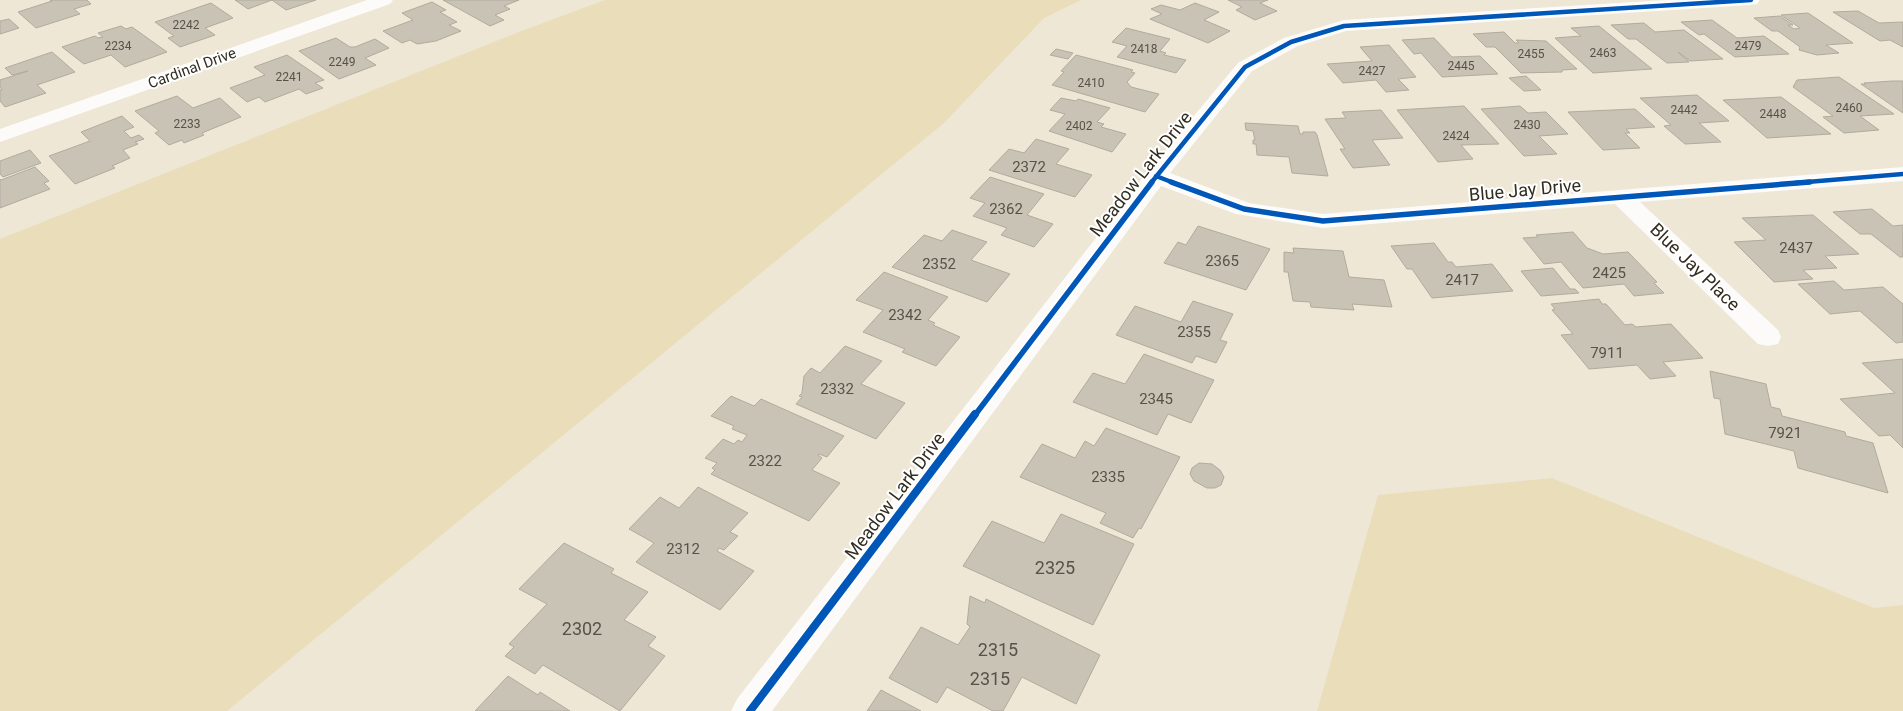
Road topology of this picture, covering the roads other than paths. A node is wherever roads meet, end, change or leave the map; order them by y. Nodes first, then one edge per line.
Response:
1 (384, 0) edge
2 (1751, 0) edge
3 (1587, 5) edge
4 (0, 136) edge
5 (1903, 174) edge
6 (1156, 176) junction
7 (1621, 197) junction
8 (1768, 337) dead end
9 (750, 711) edge

1 - 4 street, Cardinal Drive
2 - 3 street, Meadow Lark Drive
3 - 6 street, Meadow Lark Drive
5 - 7 street, Blue Jay Drive
6 - 7 street, Blue Jay Drive
6 - 9 street, Meadow Lark Drive
7 - 8 street, Blue Jay Place

